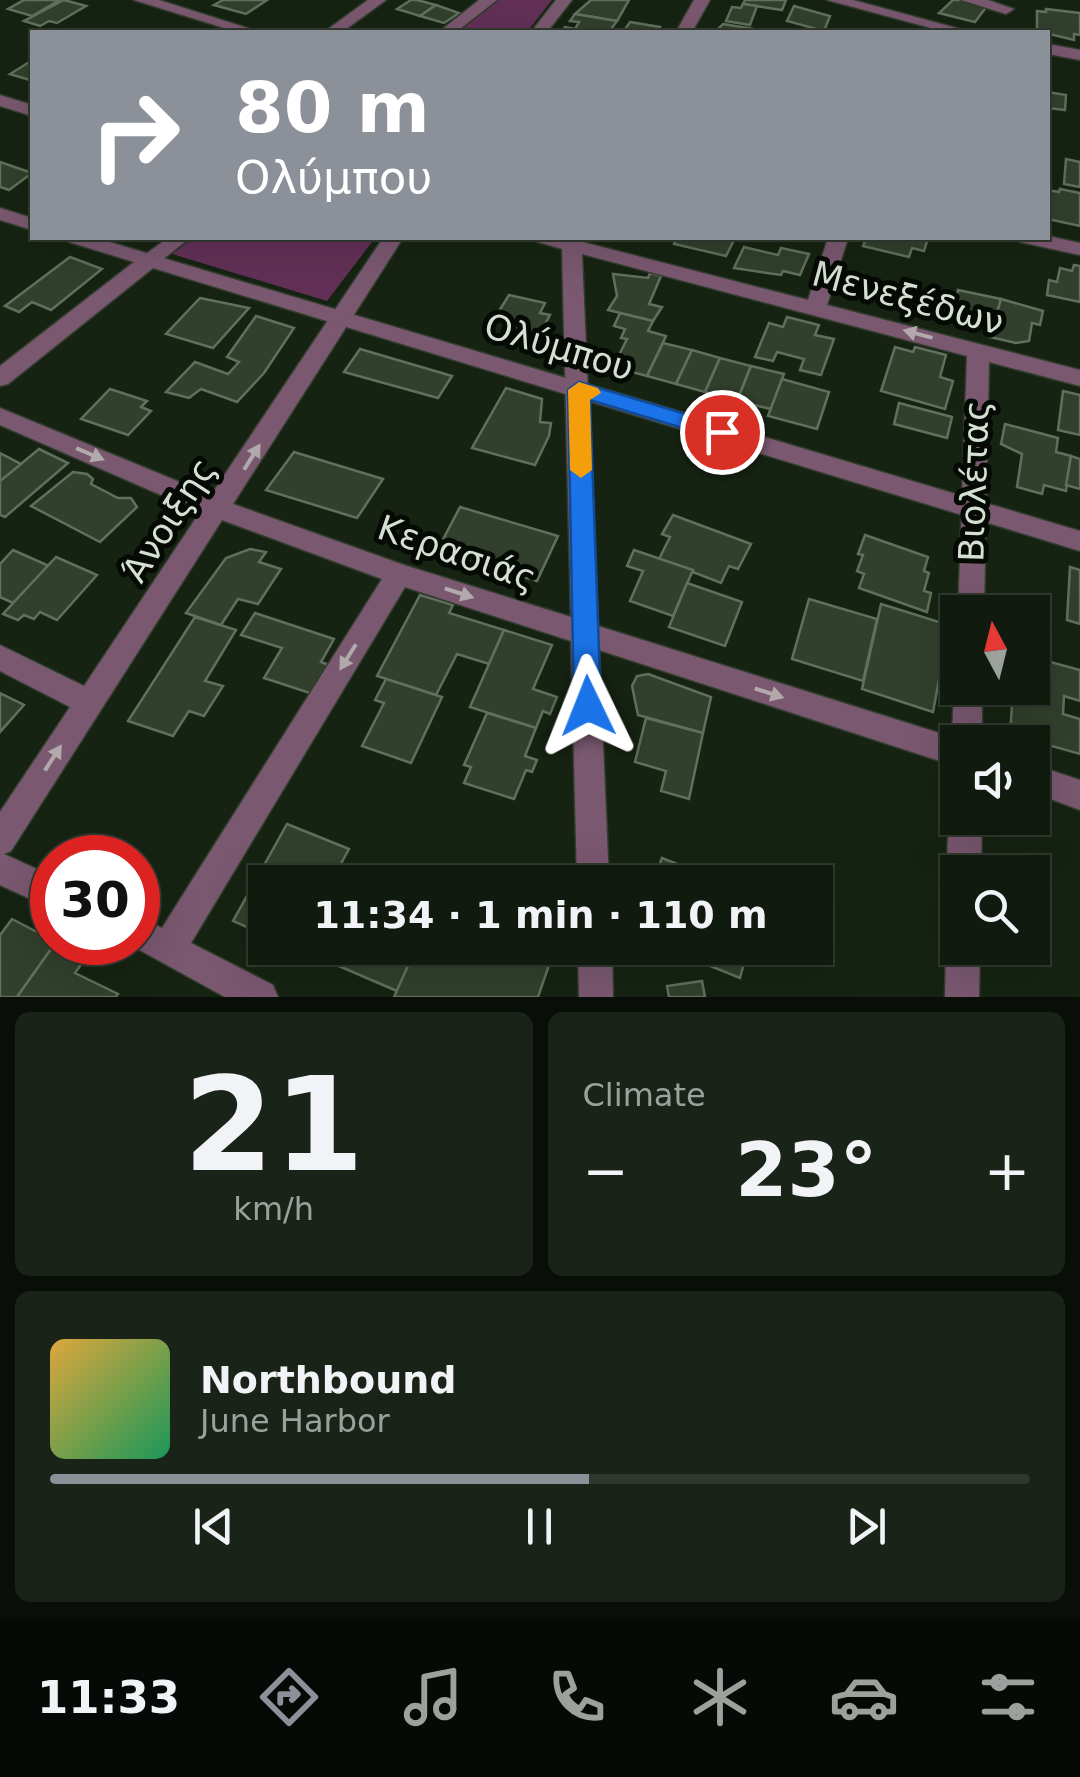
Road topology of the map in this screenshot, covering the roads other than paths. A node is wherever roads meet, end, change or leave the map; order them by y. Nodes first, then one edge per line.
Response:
1 (378, 0) edge
2 (490, 0) edge
3 (564, 0) edge
4 (702, 0) edge
5 (835, 0) edge
6 (969, 0) edge
7 (152, 1) edge
8 (1006, 10) edge
9 (908, 26) edge
10 (246, 30) edge
11 (335, 30) edge
12 (450, 30) edge
13 (541, 30) edge
14 (685, 30) edge
15 (945, 30) edge
16 (1050, 49) edge
17 (1080, 55) edge
18 (0, 100) edge
19 (30, 110) edge
20 (0, 214) edge
21 (30, 223) edge
22 (83, 240) edge
23 (177, 240) edge
24 (392, 240) edge
25 (554, 240) edge
26 (837, 240) edge
27 (1037, 240) edge
28 (572, 244) junction
29 (1080, 249) edge
30 (150, 260) junction
31 (816, 307) junction
32 (340, 317) junction
33 (978, 350) junction
34 (0, 378) edge
35 (1080, 378) edge
36 (579, 390) junction
37 (0, 416) edge
38 (972, 508) junction
39 (219, 509) junction
40 (1080, 541) edge
41 (399, 574) junction
42 (970, 595) edge
43 (585, 635) junction
44 (0, 657) edge
45 (89, 703) junction
46 (940, 747) edge
47 (1050, 784) edge
48 (1080, 795) edge
49 (0, 840) edge
50 (592, 865) edge
51 (0, 868) edge
52 (30, 882) edge
53 (160, 932) edge
54 (160, 946) edge
55 (595, 965) edge
56 (963, 965) edge
57 (260, 997) edge
58 (596, 997) edge
59 (962, 997) edge

1 - 11 street
2 - 12 street
3 - 13 street
4 - 14 street
5 - 9 street
6 - 8 street
7 - 10 street
9 - 15 street
16 - 17 street
18 - 19 street
20 - 21 street
22 - 30 street, Ολύμπου
23 - 30 street
24 - 32 street, Άνοιξης
25 - 28 street, Μενεξέδων
26 - 31 street
27 - 29 street
28 - 31 street, Μενεξέδων
28 - 36 street
30 - 32 street, Ολύμπου
30 - 34 street
33 -> 31 street, Μενεξέδων
32 - 36 street, Ολύμπου
39 -> 32 street, Άνοιξης
33 - 35 street, Μενεξέδων
33 - 38 street, Βιολέτας
36 - 38 street, Ολύμπου
36 - 43 street
37 -> 39 street, Κερασιάς
38 - 40 street, Ολύμπου
38 - 42 street, Βιολέτας
39 - 41 street, Κερασιάς
39 - 45 street, Άνοιξης
41 -> 43 street, Κερασιάς
41 -> 53 street
43 -> 46 street, Κερασιάς
43 - 50 street
44 - 45 street
49 -> 45 street, Άνοιξης
47 - 48 street
51 - 52 street
54 - 57 street
55 - 58 street
56 - 59 street

